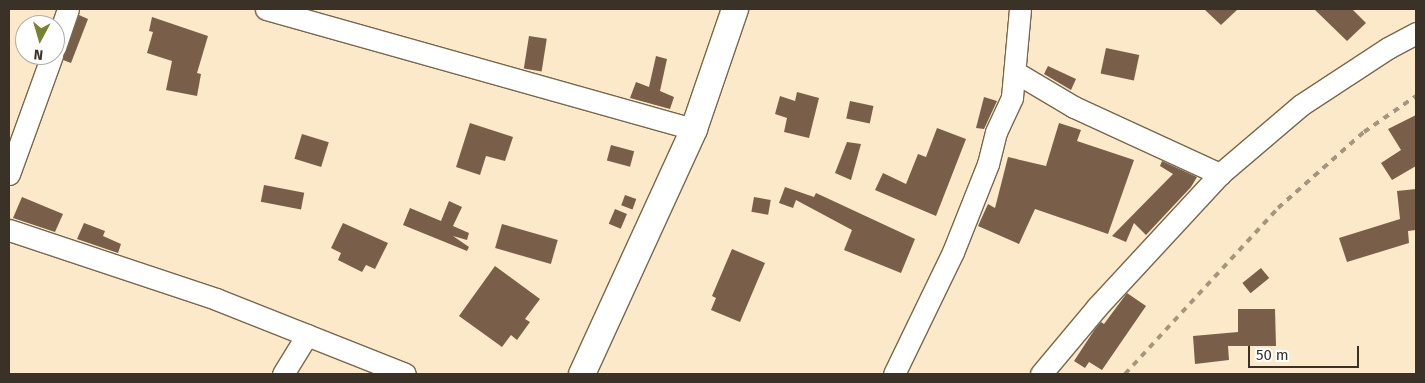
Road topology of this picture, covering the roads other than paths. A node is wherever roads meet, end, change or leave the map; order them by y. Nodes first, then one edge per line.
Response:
1 (266, 9) edge
2 (735, 9) edge
3 (1020, 9) edge
4 (1416, 33) edge
5 (48, 65) edge
6 (1015, 72) junction
7 (694, 129) junction
8 (9, 174) edge
9 (1220, 174) junction
10 (9, 230) edge
11 (307, 335) junction
12 (283, 374) edge
13 (405, 374) edge
14 (582, 374) edge
15 (894, 374) edge
16 (1041, 374) edge

1 - 7 street
2 - 7 main road
3 - 6 street
4 - 9 street
5 - 8 street
6 - 9 street
6 - 15 street
7 - 14 main road
9 - 16 street
10 - 11 street
11 - 12 street
11 - 13 street

